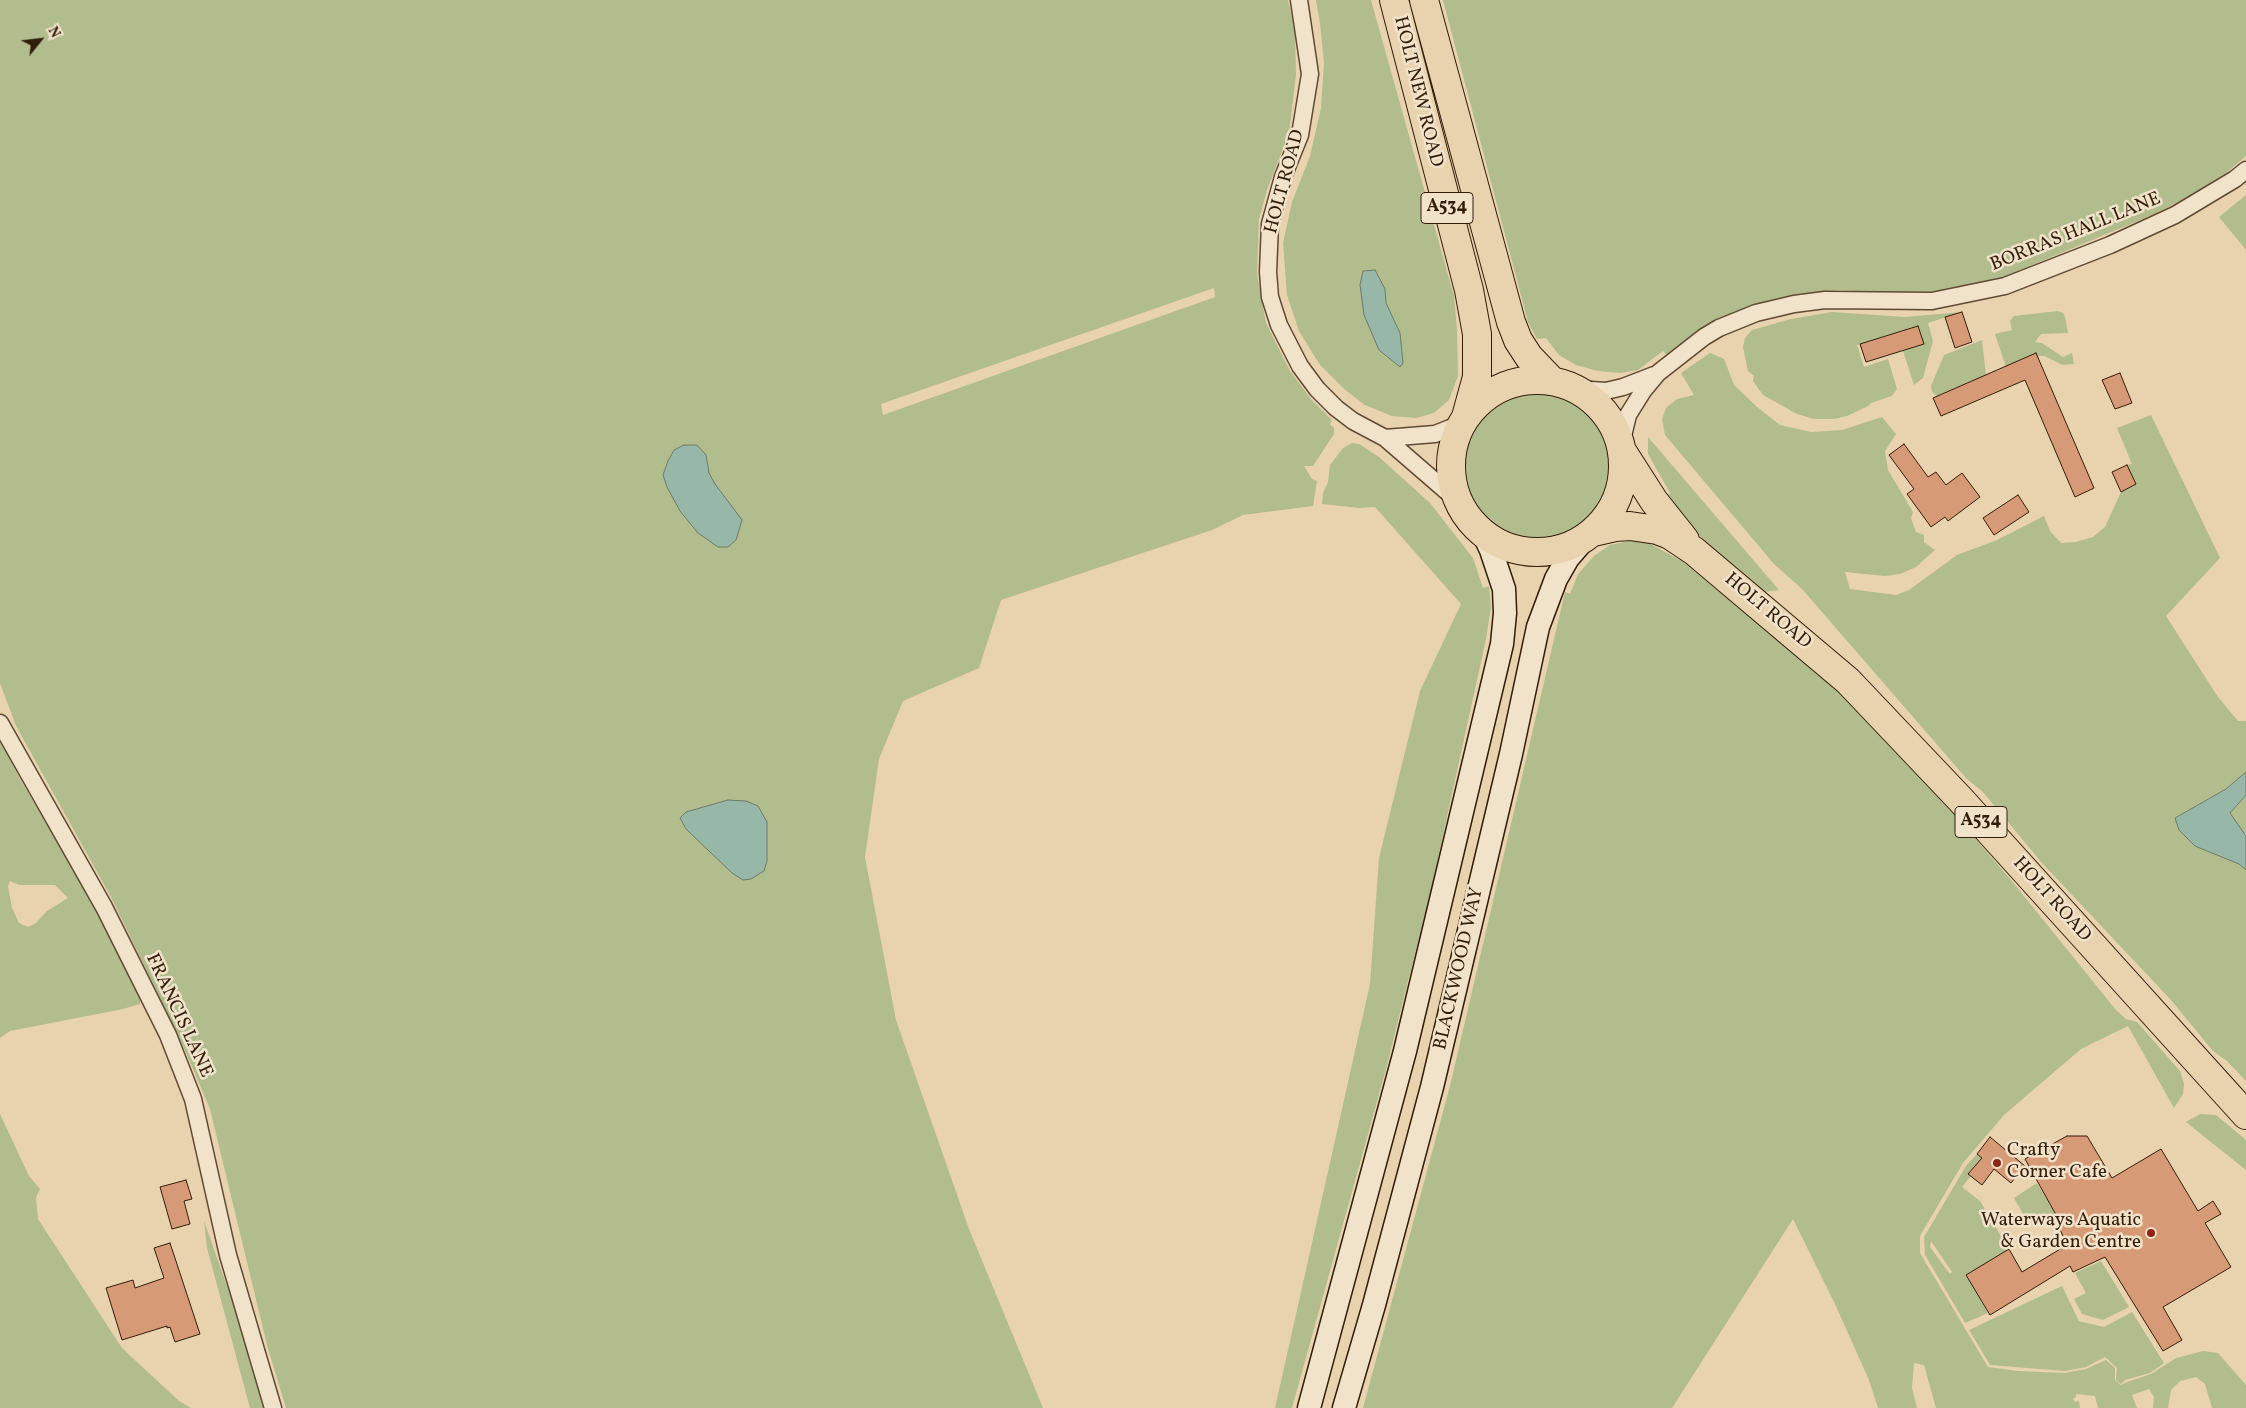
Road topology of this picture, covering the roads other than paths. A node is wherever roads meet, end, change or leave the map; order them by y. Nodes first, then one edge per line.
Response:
1 (1299, 0) edge
2 (1394, 0) edge
3 (1424, 0) edge
4 (2246, 170) edge
5 (1658, 373) junction
6 (1564, 385) junction
7 (1464, 421) junction
8 (1385, 438) junction
9 (1621, 448) junction
10 (1459, 502) junction
11 (1483, 533) junction
12 (1590, 535) junction
13 (1694, 551) junction
14 (0, 724) edge
15 (2246, 1115) edge
16 (273, 1408) edge
17 (1309, 1408) edge
18 (1344, 1408) edge

1 - 8 street, HOLT ROAD
2 - 7 highway, HOLT NEW ROAD / A534
3 - 6 highway, HOLT NEW ROAD / A534
4 - 5 street, BORRAS HALL LANE
5 - 6 street, BORRAS HALL LANE
5 - 9 street, BORRAS HALL LANE
6 - 7 highway
6 - 9 highway
7 - 8 street
7 - 10 highway
8 - 10 street, HOLT ROAD
9 - 12 highway
9 - 13 highway, HOLT ROAD / A534
10 - 11 highway
11 - 12 highway
11 - 17 street, BLACKWOOD WAY
12 - 13 highway, HOLT ROAD / A534
12 - 18 street, BLACKWOOD WAY
13 - 15 highway, HOLT ROAD / A534
14 - 16 street, FRANCIS LANE

